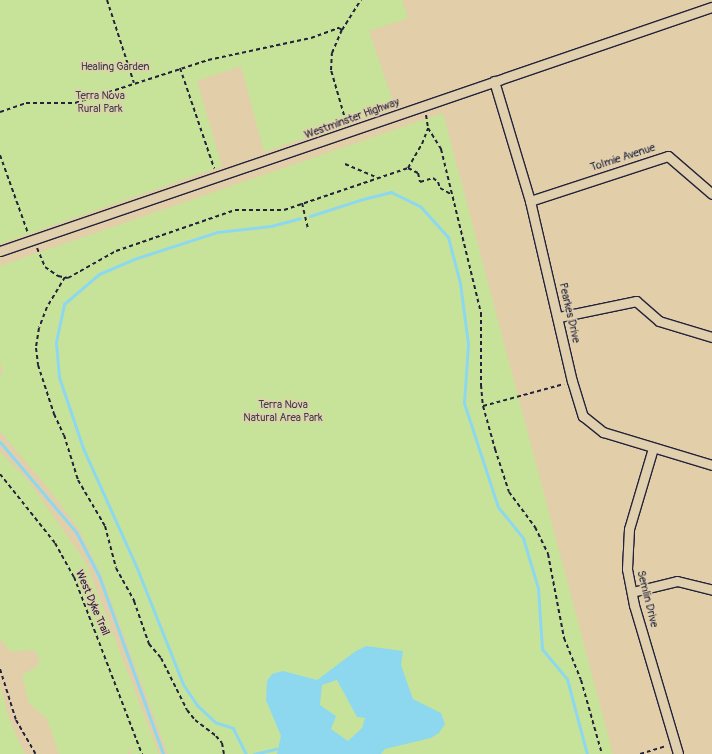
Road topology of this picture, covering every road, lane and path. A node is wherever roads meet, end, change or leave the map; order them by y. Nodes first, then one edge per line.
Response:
1 (107, 0) edge
2 (361, 0) edge
3 (712, 7) edge
4 (342, 30) junction
5 (180, 68) junction
6 (494, 81) junction
7 (134, 83) junction
8 (0, 112) edge
9 (425, 112) dead end
10 (428, 128) junction
11 (349, 133) junction
12 (0, 155) edge
13 (345, 164) dead end
14 (408, 168) junction
15 (217, 178) junction
16 (376, 178) junction
17 (451, 194) junction
18 (712, 194) edge
19 (530, 201) junction
20 (302, 203) junction
21 (308, 228) dead end
22 (31, 240) junction
23 (0, 251) edge
24 (39, 252) dead end
25 (65, 277) junction
26 (559, 317) junction
27 (712, 337) edge
28 (572, 381) junction
29 (483, 406) junction
30 (653, 448) junction
31 (712, 465) edge
32 (0, 474) edge
33 (712, 590) edge
34 (632, 592) junction
35 (0, 669) edge
36 (674, 743) junction
37 (36, 754) edge
38 (142, 754) edge
39 (224, 754) edge
40 (602, 754) edge
41 (640, 754) edge
42 (678, 754) edge

1 - 7 path
2 - 4 path
3 - 6 street, Westminster Highway
4 - 5 path
4 - 11 path
5 - 7 path
5 - 15 path
6 - 11 street, Westminster Highway
6 - 19 street, Pearkes Drive
7 - 8 path
9 - 10 path
10 - 14 path
10 - 17 path
11 - 15 street, Westminster Highway
12 - 22 path
13 - 16 path
14 - 16 path
14 - 17 path
15 - 22 street, Westminster Highway
16 - 20 path
17 - 29 path
18 - 19 street, Tolmie Avenue
19 - 26 street, Pearkes Drive
20 - 21 path
20 - 25 path
22 - 23 street, Westminster Highway
24 - 25 path
25 - 39 path
26 - 27 street
26 - 28 street, Pearkes Drive
28 - 29 path
28 - 30 street, Pearkes Drive
29 - 40 path
30 - 31 street, Pearkes Drive
30 - 34 street, Semlin Drive
32 - 38 path, West Dyke Trail
33 - 34 street
34 - 36 street, Semlin Drive
35 - 37 path
36 - 41 path
36 - 42 street, Semlin Drive

